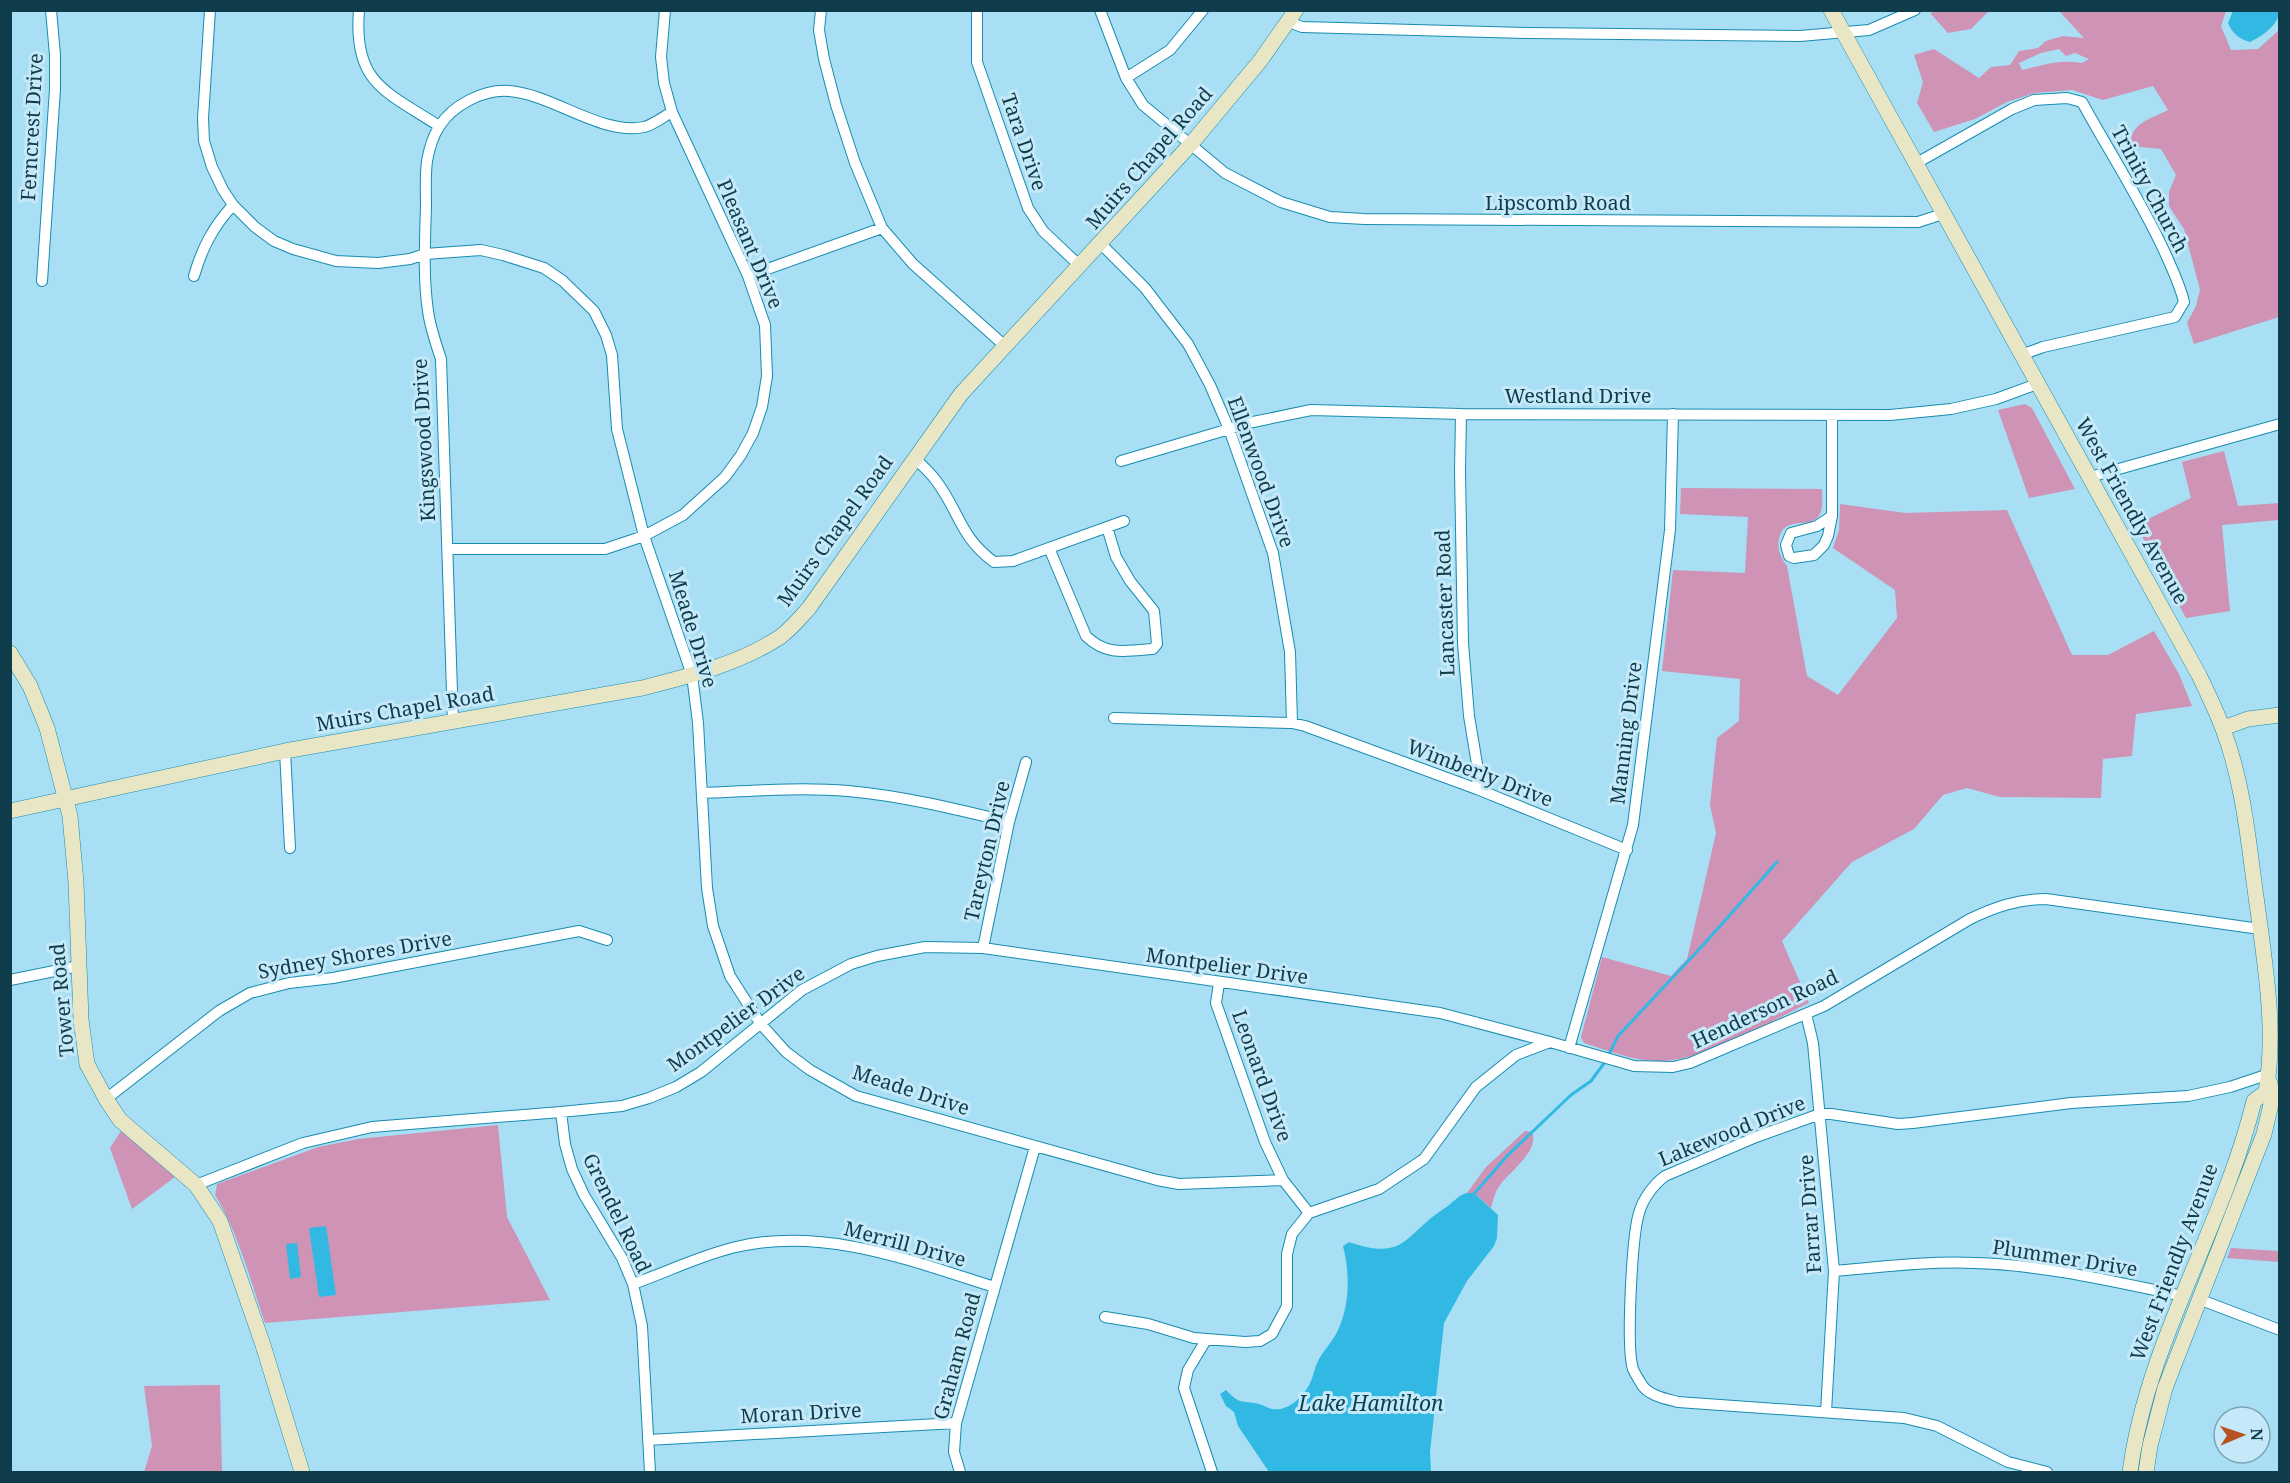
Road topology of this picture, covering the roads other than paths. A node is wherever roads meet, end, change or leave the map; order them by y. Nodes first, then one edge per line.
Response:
1 (51, 10) edge
2 (210, 10) edge
3 (359, 10) edge
4 (664, 10) edge
5 (821, 10) edge
6 (977, 10) edge
7 (1101, 10) edge
8 (1203, 10) edge
9 (1831, 10) edge
10 (1915, 10) edge
11 (1293, 16) edge
12 (1843, 31) junction
13 (1125, 78) junction
14 (672, 112) junction
15 (439, 126) junction
16 (1191, 144) junction
17 (1915, 164) junction
18 (232, 205) junction
19 (1943, 214) junction
20 (882, 228) junction
21 (1101, 244) junction
22 (425, 254) junction
23 (1080, 266) junction
24 (194, 276) dead end
25 (748, 276) junction
26 (42, 281) dead end
27 (1005, 346) junction
28 (2021, 355) junction
29 (2037, 384) junction
30 (1461, 414) junction
31 (1673, 414) junction
32 (1832, 416) junction
33 (2280, 424) edge
34 (1229, 429) junction
35 (914, 458) junction
36 (1121, 461) dead end
37 (2090, 477) junction
38 (1832, 516) junction
39 (1124, 521) dead end
40 (1107, 527) junction
41 (644, 536) junction
42 (1049, 548) junction
43 (448, 549) junction
44 (10, 653) edge
45 (692, 675) junction
46 (2280, 715) edge
47 (1114, 718) dead end
48 (453, 722) junction
49 (1292, 723) junction
50 (2223, 728) junction
51 (285, 751) junction
52 (1026, 762) dead end
53 (1477, 789) junction
54 (702, 793) junction
55 (66, 798) junction
56 (10, 811) edge
57 (1009, 822) junction
58 (290, 848) dead end
59 (1627, 850) junction
60 (2260, 929) junction
61 (608, 940) dead end
62 (983, 948) junction
63 (79, 966) junction
64 (10, 980) edge
65 (1219, 983) junction
66 (1806, 1014) junction
67 (760, 1023) junction
68 (1550, 1042) junction
69 (1569, 1048) junction
70 (2274, 1073) edge
71 (105, 1099) junction
72 (561, 1112) junction
73 (1820, 1114) junction
74 (1035, 1146) junction
75 (1284, 1180) junction
76 (196, 1185) junction
77 (1309, 1213) junction
78 (1834, 1271) junction
79 (633, 1284) junction
80 (994, 1287) junction
81 (2183, 1296) junction
82 (2200, 1300) junction
83 (1105, 1317) dead end
84 (2280, 1330) edge
85 (1206, 1340) junction
86 (1826, 1412) junction
87 (956, 1423) junction
88 (648, 1440) junction
89 (302, 1473) edge
90 (650, 1473) edge
91 (960, 1473) edge
92 (1212, 1473) edge
93 (2047, 1473) edge
94 (2130, 1473) edge
95 (2146, 1473) edge

1 - 26 street, Ferncrest Drive
2 - 18 street, Meade Drive
3 - 15 street
4 - 14 street, Pleasant Drive
5 - 20 street
6 - 23 street, Tara Drive
7 - 13 street, Lipscomb Road
8 - 13 street
9 - 12 main road, West Friendly Avenue
10 - 12 street
11 - 12 street
11 - 16 main road, Muirs Chapel Road
12 - 17 main road, West Friendly Avenue
13 - 16 street, Lipscomb Road
14 - 15 street, Kingswood Drive
14 - 25 street, Pleasant Drive
15 - 22 street, Kingswood Drive
16 - 19 street, Lipscomb Road
16 - 21 main road, Muirs Chapel Road
17 - 19 main road, West Friendly Avenue
17 - 28 street, Trinity Church
18 - 22 street, Meade Drive
18 - 24 street
19 - 28 main road, West Friendly Avenue
20 - 25 street
20 - 27 street
21 - 23 main road, Muirs Chapel Road
21 - 34 street, Ellenwood Drive
22 - 41 street, Meade Drive
22 - 43 street, Kingswood Drive
23 - 27 main road, Muirs Chapel Road
25 - 41 street, Pleasant Drive
27 - 35 main road, Muirs Chapel Road
28 - 29 main road, West Friendly Avenue
29 - 32 street, Westland Drive
29 - 37 main road, West Friendly Avenue
30 - 31 street, Westland Drive
30 - 34 street, Westland Drive
30 - 53 street, Lancaster Road
31 - 32 street, Westland Drive
31 - 59 street, Manning Drive
32 - 38 street
33 - 37 street
34 - 36 street, Westland Drive
34 - 49 street, Ellenwood Drive
35 - 42 street
35 - 45 main road, Muirs Chapel Road
37 - 50 main road, West Friendly Avenue
38 - 38 street
39 - 40 street
40 - 42 street
40 - 42 street
41 - 43 street, Pleasant Drive
41 - 45 street, Meade Drive
43 - 48 street, Kingswood Drive
44 - 55 main road, Tower Road
45 - 48 main road, Muirs Chapel Road
45 - 54 street, Meade Drive
46 - 50 main road
47 - 49 street
48 - 51 main road, Muirs Chapel Road
49 - 53 street, Wimberly Drive
50 - 60 main road, West Friendly Avenue
51 - 55 main road, Muirs Chapel Road
51 - 58 street
52 - 57 street, Tareyton Drive
53 - 59 street, Wimberly Drive
54 - 57 street
54 - 67 street, Meade Drive
55 - 56 main road, Muirs Chapel Road
55 - 63 main road, Tower Road
57 - 62 street, Tareyton Drive
59 - 69 street, Manning Drive
60 - 66 street, Henderson Road
60 - 70 main road, West Friendly Avenue
61 - 71 street, Sydney Shores Drive
62 - 65 street, Montpelier Drive
62 - 67 street, Montpelier Drive
63 - 64 street
63 - 71 main road, Tower Road
65 - 68 street, Montpelier Drive
65 - 75 street, Leonard Drive
66 - 69 street, Henderson Road
66 - 73 street, Farrar Drive
67 - 72 street, Montpelier Drive
67 - 74 street, Meade Drive
68 - 69 street, Henderson Road
68 - 77 street
70 - 73 street, Lakewood Drive
70 - 81 main road, West Friendly Avenue
70 - 82 main road, West Friendly Avenue
71 - 76 main road, Tower Road
72 - 76 street, Montpelier Drive
72 - 79 street, Grendel Road
73 - 78 street, Farrar Drive
73 - 86 street, Lakewood Drive
74 - 75 street, Meade Drive
74 - 80 street, Graham Road
75 - 77 street
76 - 89 main road, Tower Road
77 - 85 street
78 - 81 street, Plummer Drive
78 - 86 street, Farrar Drive
79 - 80 street, Merrill Drive
79 - 88 street, Grendel Road
80 - 87 street, Graham Road
81 - 94 main road, West Friendly Avenue
82 - 84 street
82 - 95 main road, West Friendly Avenue
83 - 85 street
85 - 92 street
86 - 93 street, Lakewood Drive
87 - 88 street, Moran Drive
87 - 91 street, Graham Road
88 - 90 street, Grendel Road

